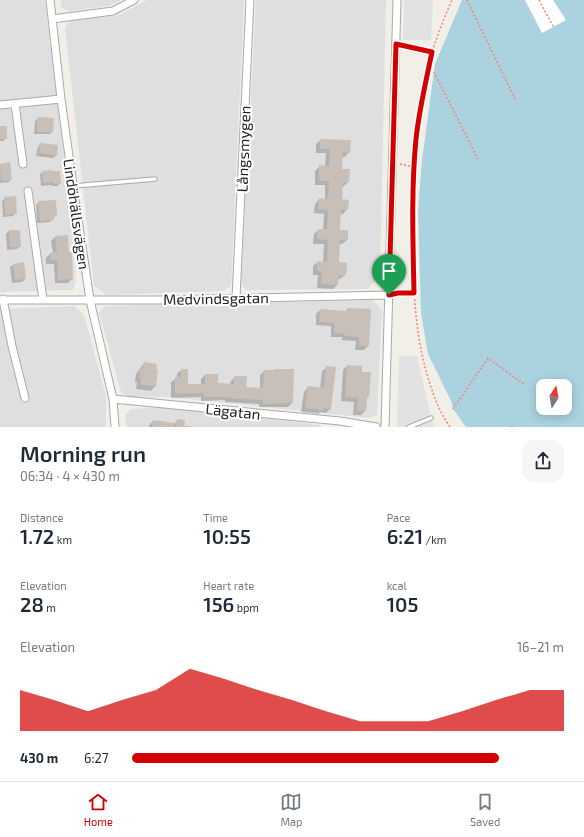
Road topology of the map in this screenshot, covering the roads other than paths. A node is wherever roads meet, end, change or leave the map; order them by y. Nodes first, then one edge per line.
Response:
1 (50, 0) edge
2 (134, 0) edge
3 (250, 0) edge
4 (397, 0) edge
5 (52, 19) junction
6 (61, 99) junction
7 (15, 104) junction
8 (0, 105) edge
9 (23, 164) dead end
10 (155, 179) dead end
11 (73, 186) junction
12 (28, 191) dead end
13 (389, 295) junction
14 (236, 298) junction
15 (2, 299) edge
16 (42, 300) junction
17 (90, 300) junction
18 (25, 398) dead end
19 (113, 399) junction
20 (431, 418) dead end
21 (115, 427) edge
22 (376, 427) edge
23 (385, 427) edge
24 (409, 427) edge

1 - 5 street, Lindöhällsvägen
2 - 5 street
3 - 14 street, Långsmygen
4 - 13 street
5 - 6 street, Lindöhällsvägen
6 - 7 street
6 - 11 street, Lindöhällsvägen
7 - 8 street
7 - 9 street
10 - 11 lane
11 - 17 street, Lindöhällsvägen
12 - 16 street
13 - 14 street, Medvindsgatan
13 - 23 street
14 - 17 street, Medvindsgatan
15 - 16 street, Medvindsgatan
15 - 18 street
16 - 17 street, Medvindsgatan
17 - 19 street, Lindöhällsvägen
19 - 21 street, Lindöhällsvägen
19 - 22 street, Lägatan
20 - 24 lane

